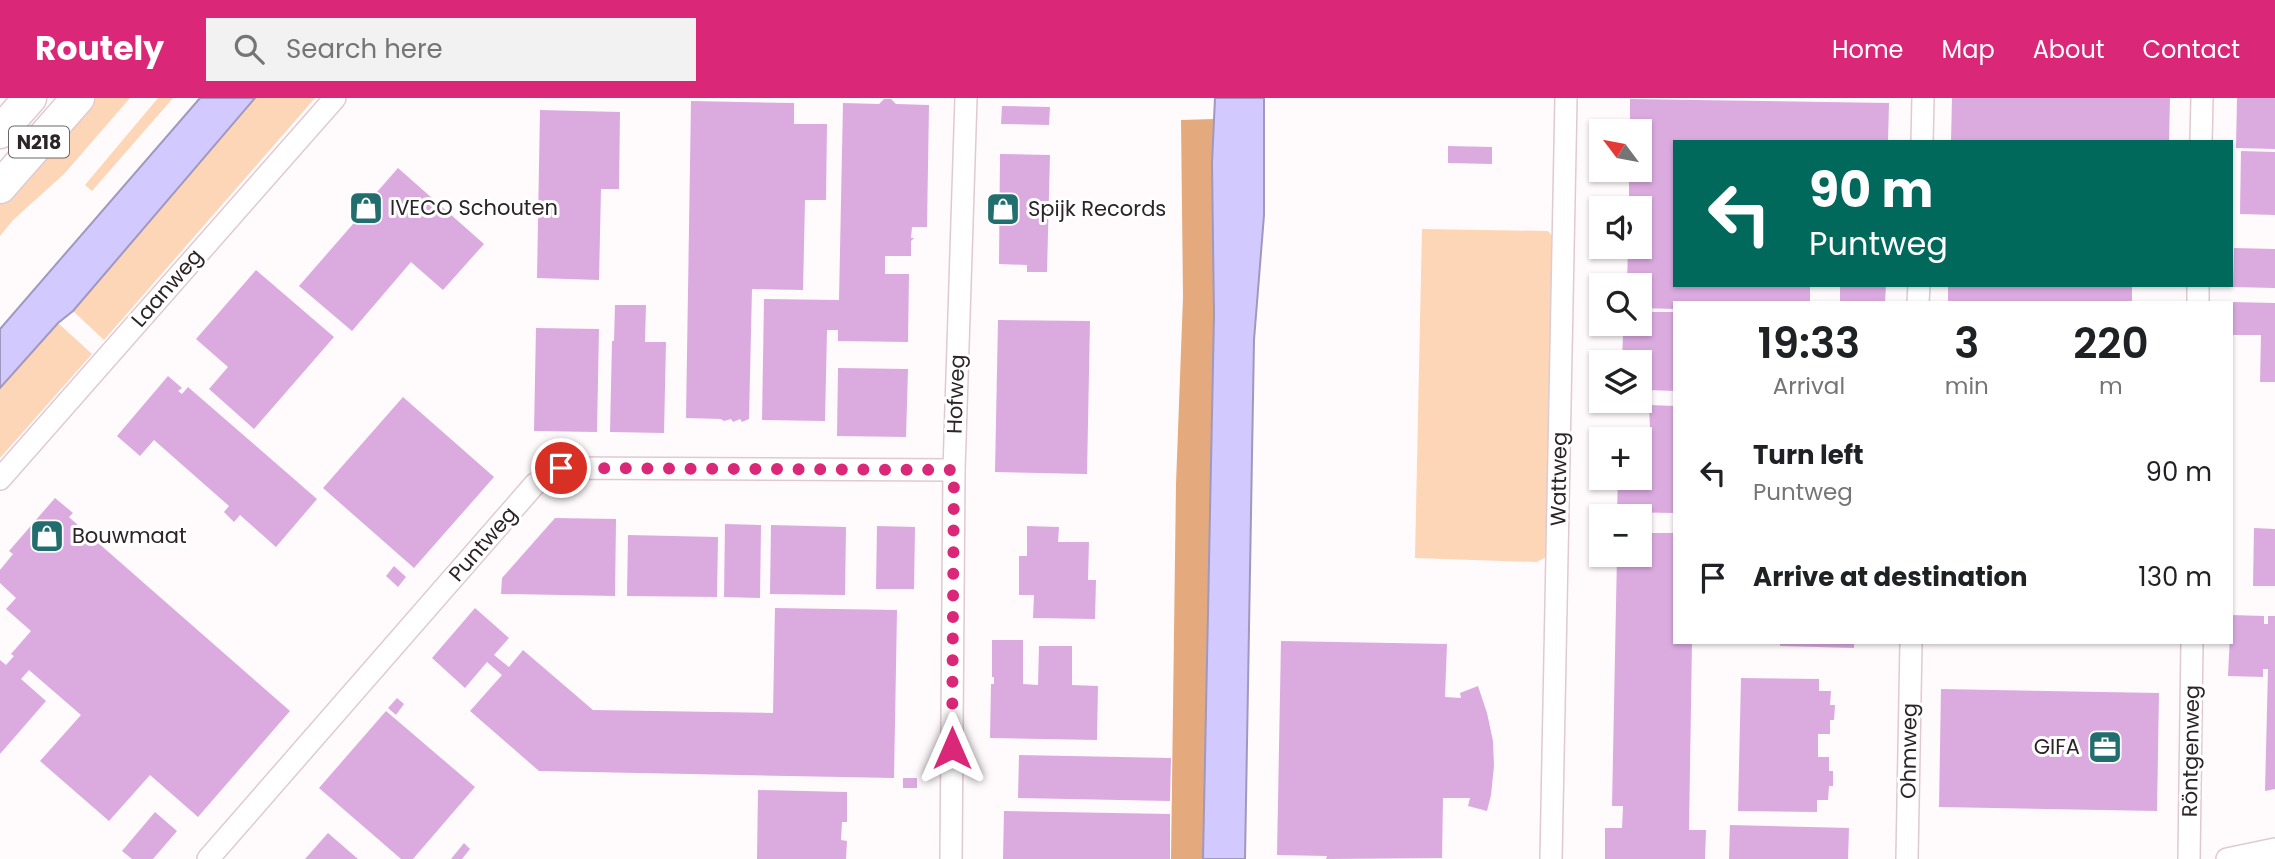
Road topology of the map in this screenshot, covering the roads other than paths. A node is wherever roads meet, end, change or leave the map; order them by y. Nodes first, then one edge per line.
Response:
1 (30, 98) edge
2 (78, 98) edge
3 (335, 98) edge
4 (966, 98) edge
5 (1566, 98) edge
6 (1923, 98) edge
7 (2202, 98) edge
8 (0, 132) edge
9 (1922, 140) edge
10 (2201, 140) edge
11 (0, 187) edge
12 (954, 470) junction
13 (0, 479) edge
14 (1912, 644) edge
15 (2192, 644) edge
16 (2275, 849) edge
17 (208, 859) edge
18 (951, 859) edge
19 (1551, 859) edge
20 (1907, 859) edge
21 (2189, 859) edge
22 (2227, 859) edge

1 - 8 main road, N218
2 - 11 main road, N218
3 - 13 street, Laanweg
4 - 12 street, Hofweg
5 - 19 street, Wattweg
6 - 9 street
7 - 10 street
12 - 17 street, Puntweg
12 - 18 street, Hofweg
14 - 20 street, Ohmweg
15 - 21 street, Röntgenweg
16 - 22 street

